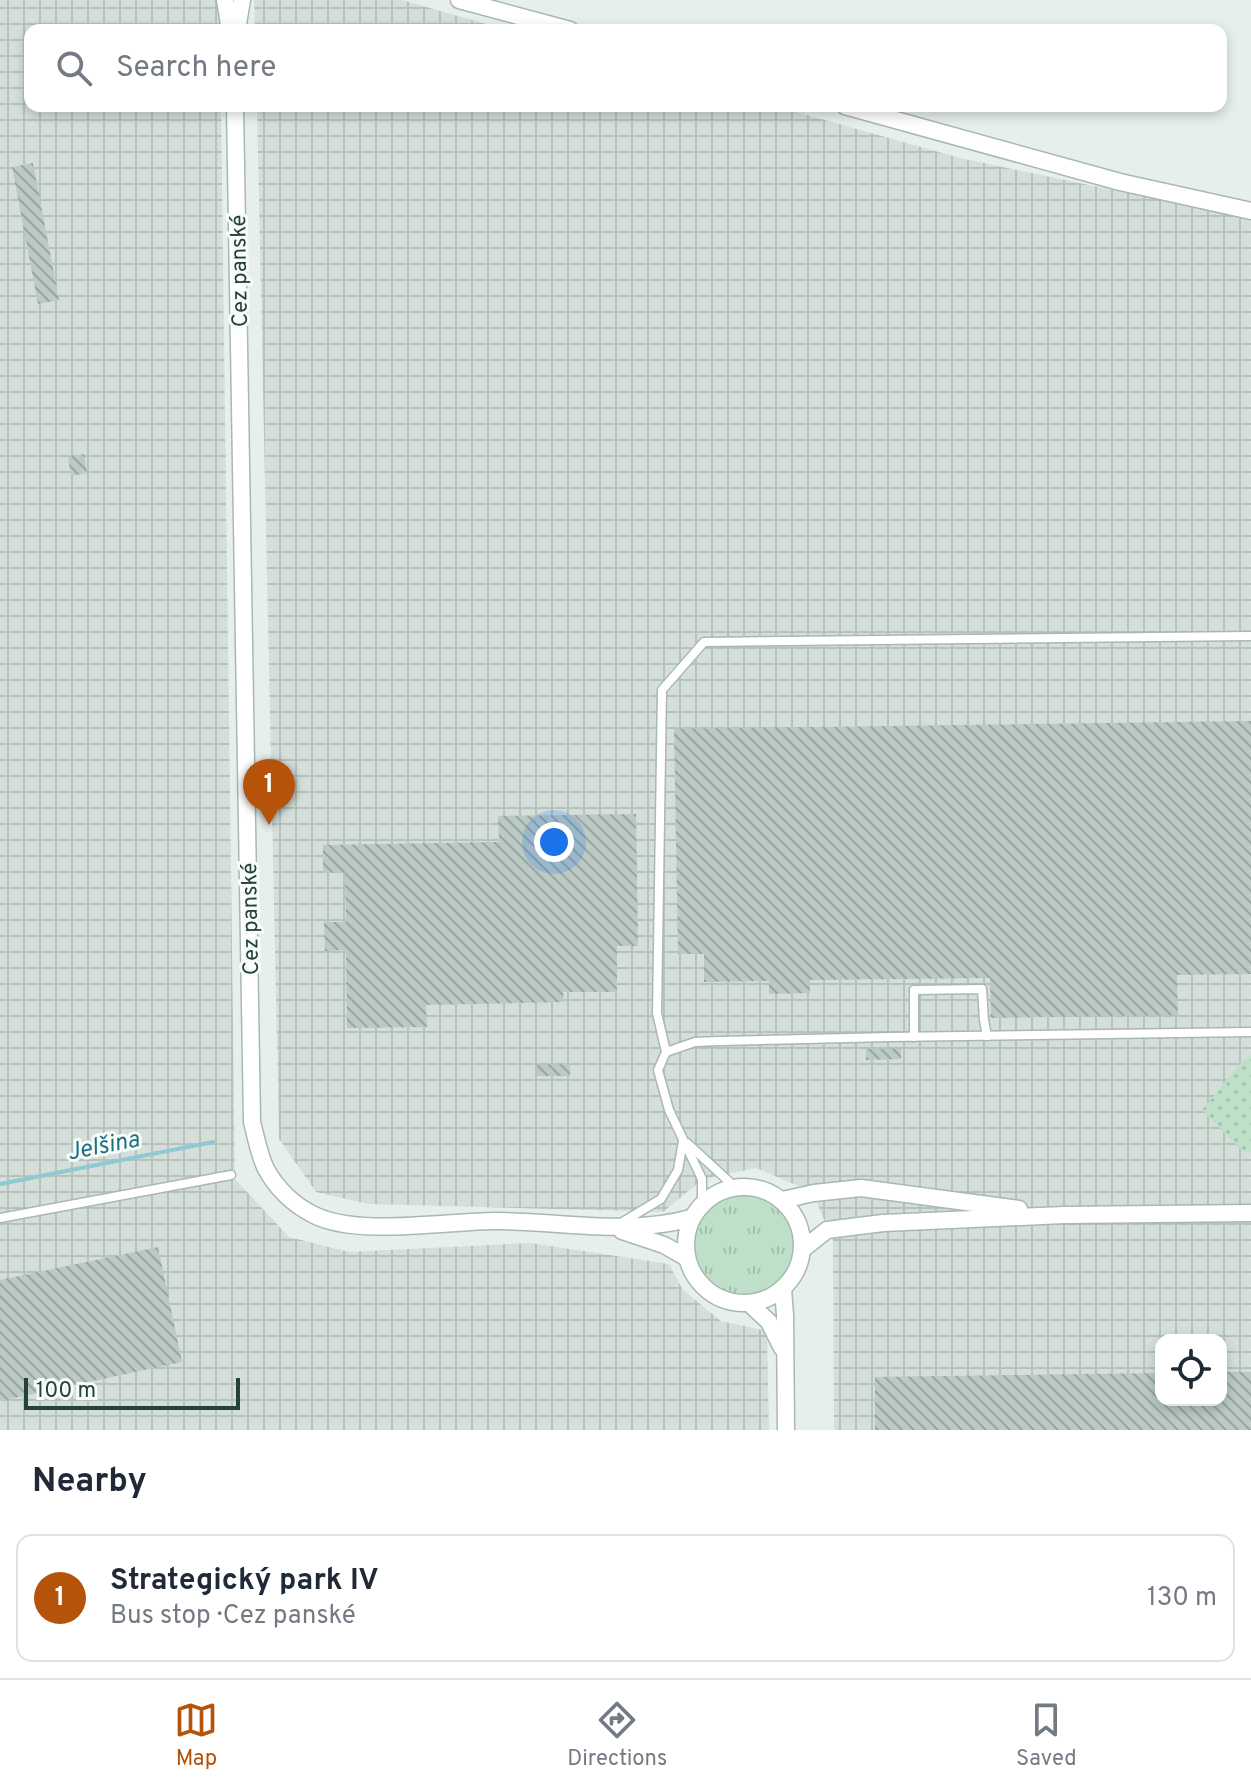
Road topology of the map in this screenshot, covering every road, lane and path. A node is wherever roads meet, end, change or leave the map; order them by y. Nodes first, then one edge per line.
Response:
1 (225, 0) edge
2 (242, 0) edge
3 (459, 0) edge
4 (229, 24) edge
5 (238, 24) edge
6 (548, 24) edge
7 (235, 112) edge
8 (867, 112) edge
9 (1251, 211) edge
10 (1251, 636) edge
11 (1251, 1032) edge
12 (987, 1036) junction
13 (914, 1037) junction
14 (666, 1052) junction
15 (683, 1140) junction
16 (231, 1175) dead end
17 (735, 1187) junction
18 (782, 1200) junction
19 (702, 1203) junction
20 (1251, 1213) edge
21 (1064, 1215) junction
22 (0, 1218) edge
23 (691, 1218) junction
24 (613, 1228) junction
25 (803, 1249) junction
26 (687, 1258) junction
27 (783, 1289) junction
28 (749, 1303) junction
29 (785, 1352) junction
30 (786, 1430) edge

1 - 4 street
2 - 5 street
3 - 6 street
7 - 24 street, Cez panské
8 - 9 street
10 - 14 lane
11 - 12 lane
12 - 13 lane
12 - 13 lane
13 - 14 lane
14 - 15 lane
15 - 17 lane
15 - 19 lane
15 - 24 lane
16 - 22 lane
17 - 18 street
17 - 19 street
18 - 21 street
18 - 25 street
19 - 23 street
20 - 21 street
21 - 25 street
23 - 24 street, Cez panské
23 - 26 street
24 - 26 street, Cez panské
25 - 27 street
26 - 28 street
27 - 28 street
27 - 29 street
28 - 29 street
29 - 30 street

